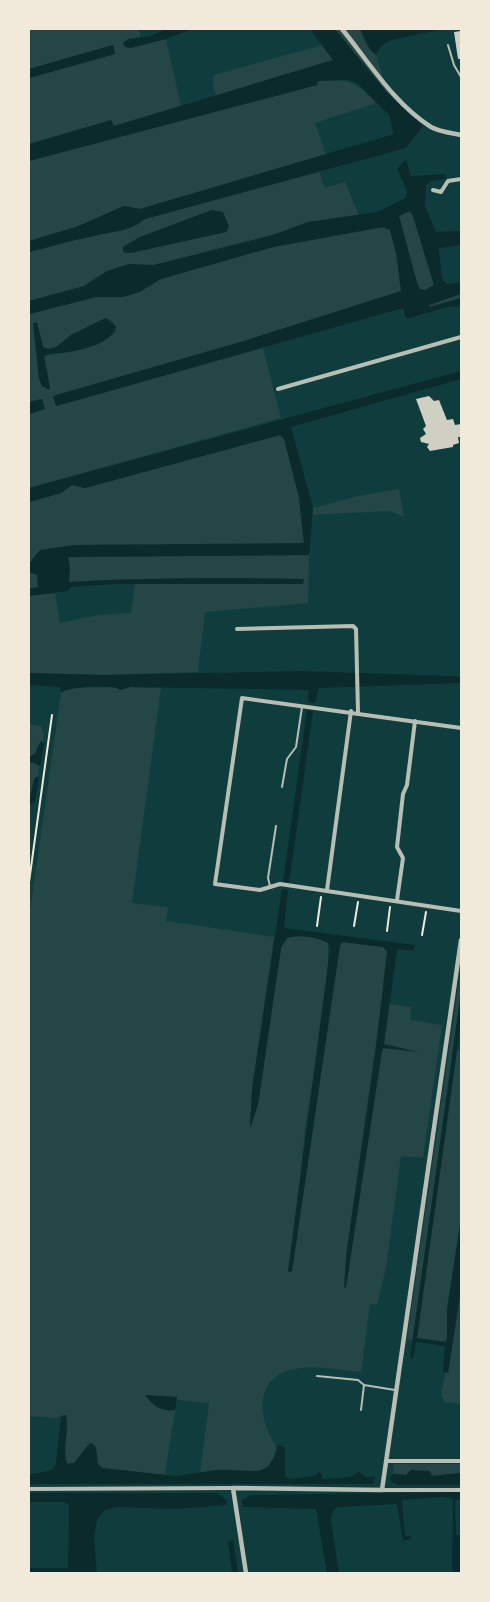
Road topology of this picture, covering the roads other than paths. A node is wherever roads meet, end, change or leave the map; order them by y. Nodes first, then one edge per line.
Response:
1 (342, 29) edge
2 (448, 45) dead end
3 (461, 77) edge
4 (461, 135) edge
5 (461, 179) edge
6 (433, 190) dead end
7 (461, 337) edge
8 (278, 389) dead end
9 (237, 629) dead end
10 (303, 705) junction
11 (351, 712) junction
12 (358, 712) junction
13 (415, 721) junction
14 (461, 728) edge
15 (282, 787) dead end
16 (276, 826) dead end
17 (270, 886) junction
18 (324, 889) junction
19 (397, 900) junction
20 (461, 911) edge
21 (461, 940) edge
22 (460, 955) edge
23 (317, 1376) dead end
24 (364, 1385) junction
25 (397, 1390) junction
26 (361, 1410) dead end
27 (387, 1461) junction
28 (461, 1461) edge
29 (29, 1488) edge
30 (234, 1488) junction
31 (382, 1490) junction
32 (461, 1490) edge
33 (246, 1573) edge

1 - 4 street
2 - 3 lane
5 - 6 street
7 - 8 street
9 - 12 street
10 - 11 street
10 - 15 lane
10 - 17 street
11 - 12 street
11 - 18 street
12 - 13 street
13 - 14 street
13 - 19 street
16 - 17 lane
17 - 18 street
18 - 19 street
19 - 20 street
21 - 22 street
22 - 25 street
23 - 24 lane
24 - 25 lane
24 - 26 lane
25 - 27 street
27 - 28 street
27 - 31 street
29 - 30 street
30 - 31 street
30 - 33 street
31 - 32 street

